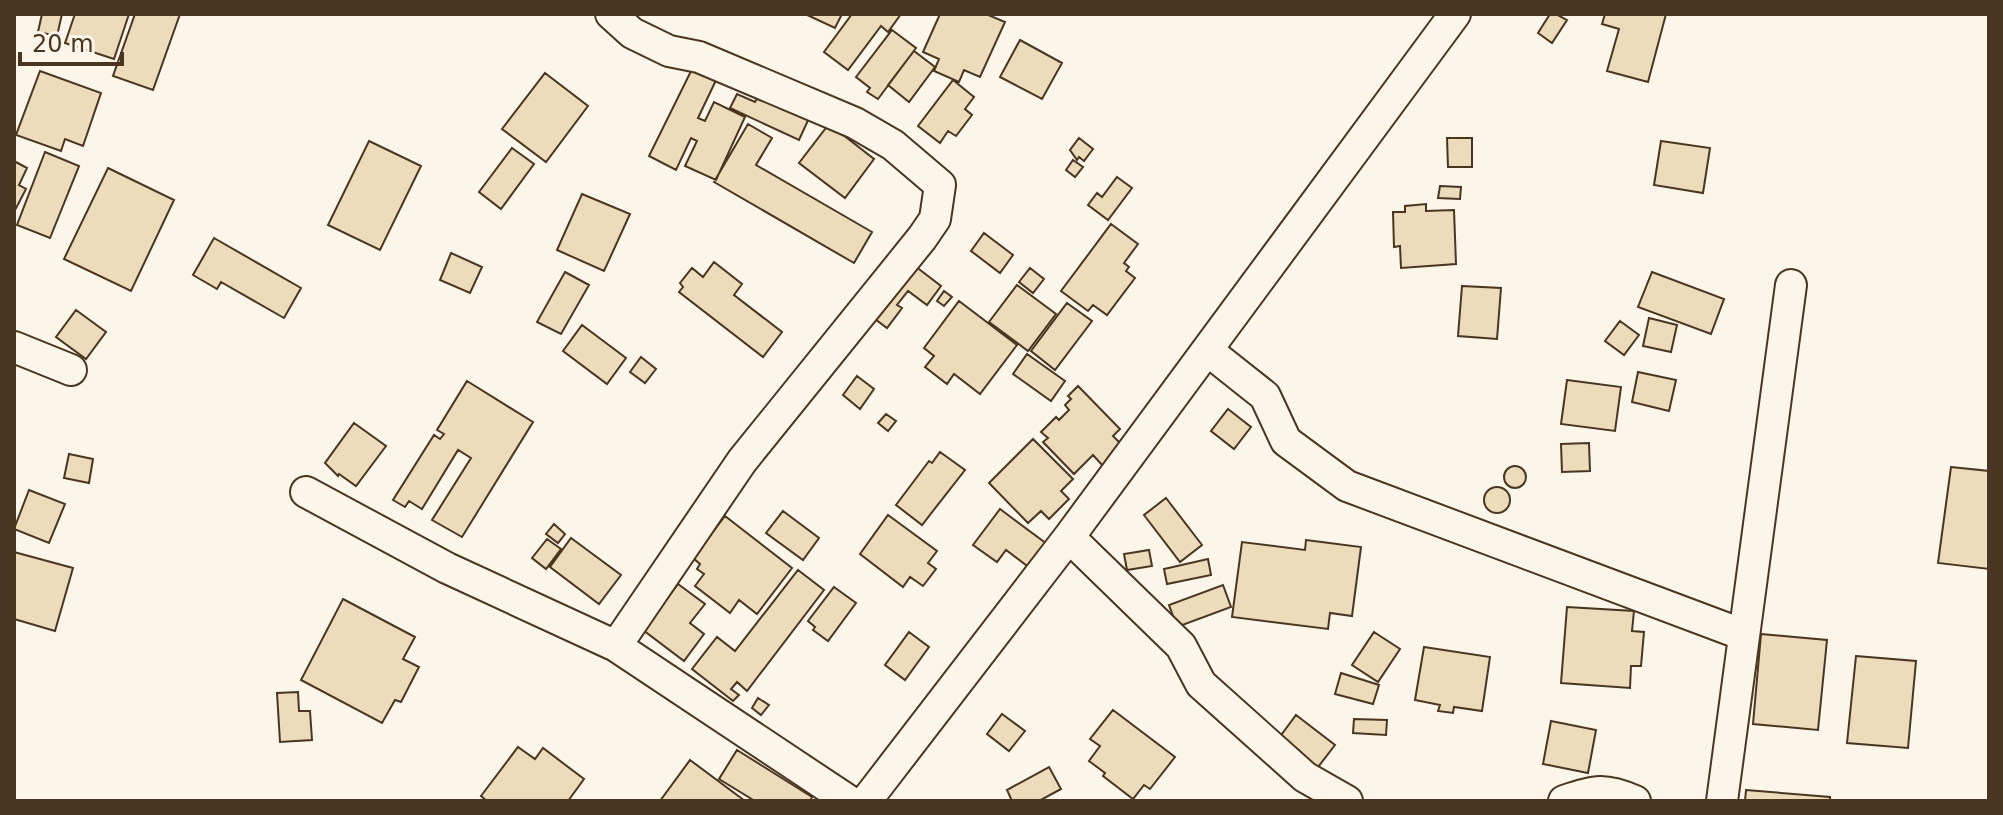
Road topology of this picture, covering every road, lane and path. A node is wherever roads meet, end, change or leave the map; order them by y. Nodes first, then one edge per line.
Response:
1 (611, 14) edge
2 (1455, 14) edge
3 (1791, 285) dead end
4 (14, 347) edge
5 (1207, 350) junction
6 (71, 370) dead end
7 (306, 492) dead end
8 (1069, 537) junction
9 (1744, 635) junction
10 (616, 646) junction
11 (849, 801) edge
12 (866, 801) edge
13 (1347, 801) edge
14 (1564, 801) edge
15 (1635, 801) edge
16 (1722, 801) edge

1 - 10 street
2 - 5 street
3 - 9 street
4 - 6 street
5 - 8 street
5 - 9 street
7 - 10 street
8 - 12 street
8 - 13 street
9 - 16 street
10 - 11 street
14 - 15 street

